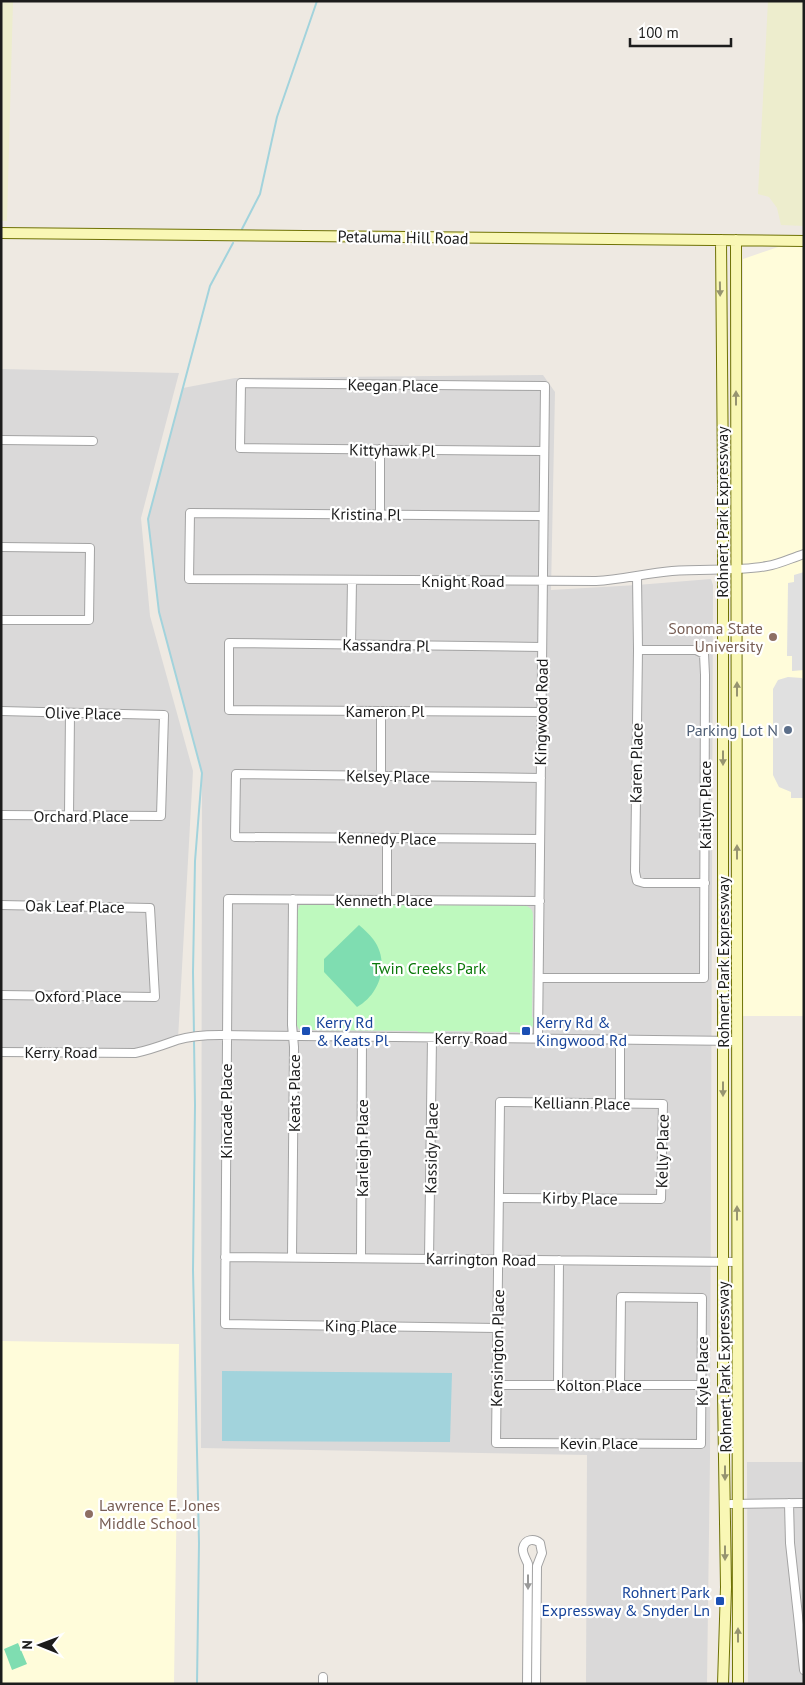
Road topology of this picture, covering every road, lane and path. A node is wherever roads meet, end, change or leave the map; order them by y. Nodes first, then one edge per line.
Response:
1 (1, 234) edge
2 (721, 240) junction
3 (736, 240) junction
4 (804, 241) edge
5 (545, 386) joint
6 (1, 440) edge
7 (93, 441) dead end
8 (240, 448) joint
9 (380, 449) junction
10 (544, 451) junction
11 (380, 514) junction
12 (543, 516) junction
13 (1, 547) edge
14 (804, 554) edge
15 (723, 570) junction
16 (736, 570) junction
17 (637, 576) junction
18 (189, 579) joint
19 (352, 580) junction
20 (543, 582) junction
21 (1, 620) edge
22 (350, 644) junction
23 (542, 647) junction
24 (638, 650) junction
25 (228, 710) joint
26 (1, 711) edge
27 (381, 712) junction
28 (541, 712) junction
29 (70, 713) junction
30 (381, 775) junction
31 (541, 778) junction
32 (1, 815) edge
33 (69, 816) junction
34 (161, 816) joint
35 (235, 836) joint
36 (387, 838) junction
37 (540, 839) junction
38 (705, 883) junction
39 (228, 899) joint
40 (293, 899) junction
41 (387, 900) junction
42 (540, 901) junction
43 (1, 905) edge
44 (539, 978) junction
45 (1, 995) edge
46 (155, 997) joint
47 (227, 1035) junction
48 (293, 1036) junction
49 (362, 1037) junction
50 (432, 1038) junction
51 (538, 1039) junction
52 (620, 1039) junction
53 (723, 1041) junction
54 (737, 1041) junction
55 (1, 1052) edge
56 (500, 1102) joint
57 (620, 1104) junction
58 (663, 1104) joint
59 (499, 1198) junction
60 (661, 1199) joint
61 (225, 1257) junction
62 (292, 1257) junction
63 (361, 1258) junction
64 (429, 1259) junction
65 (498, 1259) junction
66 (559, 1260) junction
67 (723, 1262) junction
68 (737, 1262) junction
69 (225, 1324) joint
70 (497, 1328) junction
71 (497, 1385) junction
72 (558, 1385) junction
73 (620, 1385) junction
74 (702, 1385) junction
75 (496, 1443) joint
76 (701, 1444) joint
77 (804, 1503) edge
78 (734, 1504) junction
79 (788, 1504) junction
80 (804, 1666) edge
81 (804, 1670) edge
82 (527, 1684) edge
83 (536, 1684) edge
84 (723, 1684) edge
85 (738, 1684) edge

1 - 2 main road, Petaluma Hill Road
2 - 3 main road, Petaluma Hill Road
2 -> 15 main road, Rohnert Park Expressway
3 - 4 main road, Petaluma Hill Road
16 -> 3 main road, Rohnert Park Expressway
5 - 8 street, Keegan Place
5 - 10 street, Kingwood Road
6 - 7 street
8 - 9 street, Kittyhawk Pl
9 - 10 street, Kittyhawk Pl
9 - 11 street
10 - 12 street, Kingwood Road
11 - 12 street, Kristina Pl
11 - 18 street, Kristina Pl
12 - 20 street, Kingwood Road
13 - 21 street
14 - 16 street, Knight Road
15 - 16 street, Knight Road
15 - 17 street, Knight Road
15 -> 53 main road, Rohnert Park Expressway
54 -> 16 main road, Rohnert Park Expressway
17 - 20 street, Knight Road
17 - 24 street, Karen Place
18 - 19 street, Knight Road
19 - 20 street, Knight Road
19 - 22 street
20 - 23 street, Kingwood Road
22 - 23 street, Kassandra Pl
22 - 25 street, Kassandra Pl
23 - 28 street, Kingwood Road
24 - 38 street, Kaitlyn Place
24 - 38 street, Karen Place
25 - 27 street, Kameron Pl
26 - 29 street, Olive Place
27 - 28 street, Kameron Pl
27 - 30 street
28 - 31 street, Kingwood Road
29 - 33 street
29 - 34 street, Olive Place
30 - 31 street, Kelsey Place
30 - 35 street, Kelsey Place
31 - 37 street, Kingwood Road
32 - 33 street, Orchard Place
33 - 34 street, Orchard Place
35 - 36 street, Kennedy Place
36 - 37 street, Kennedy Place
36 - 41 street
37 - 42 street, Kingwood Road
38 - 44 street, Kaitlyn Place
39 - 40 street, Kenneth Place
39 - 47 street, Kincade Place
40 - 41 street, Kenneth Place
40 - 48 street, Keats Place
41 - 42 street, Kenneth Place
42 - 44 street, Kingwood Road
43 - 46 street, Oak Leaf Place
44 - 51 street, Kingwood Road
45 - 46 street, Oxford Place
47 - 48 street, Kerry Road
47 - 55 street, Kerry Road
47 - 61 street, Kincade Place
48 - 49 street, Kerry Road
48 - 62 street, Keats Place
49 - 50 street, Kerry Road
49 - 63 street, Karleigh Place
50 - 51 street, Kerry Road
50 - 64 street, Kassidy Place
51 - 52 street, Kerry Road
52 - 53 street, Kerry Road
52 - 57 street
53 - 54 street, Kerry Road
53 -> 67 main road, Rohnert Park Expressway
68 -> 54 main road, Rohnert Park Expressway
56 - 57 street, Kelliann Place
56 - 59 street, Kensington Place
57 - 58 street, Kelliann Place
58 - 60 street, Kelly Place
59 - 60 street, Kirby Place
59 - 65 street, Kensington Place
61 - 62 street, Karrington Road
61 - 69 street, Kincade Place
62 - 63 street, Karrington Road
63 - 64 street, Karrington Road
64 - 65 street, Karrington Road
65 - 66 street, Karrington Road
65 - 70 street, Kensington Place
66 - 67 street, Karrington Road
66 - 72 street
67 - 68 street, Karrington Road
67 -> 84 main road, Rohnert Park Expressway
68 - 78 main road, Rohnert Park Expressway
69 - 70 street, King Place
70 - 71 street, Kensington Place
71 - 72 street, Kolton Place
71 - 75 street, Kensington Place
72 - 73 street, Kolton Place
73 - 74 street, Kolton Place
73 - 74 street, Kyle Place
74 - 76 street, Kyle Place
75 - 76 street, Kevin Place
77 - 79 street
78 - 79 street
85 -> 78 main road, Rohnert Park Expressway
79 - 80 street
80 - 81 street
83 -> 82 street

